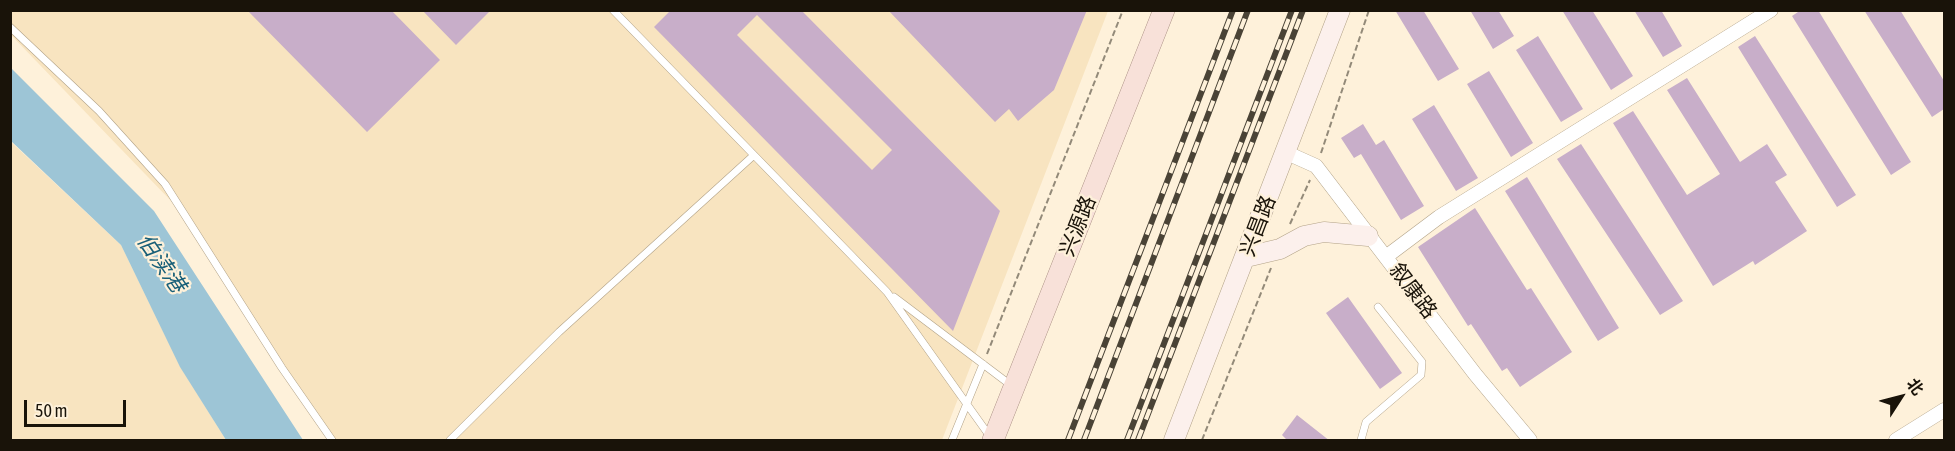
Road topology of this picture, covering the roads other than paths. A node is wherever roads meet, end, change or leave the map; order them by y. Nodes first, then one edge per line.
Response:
1 (613, 10) edge
2 (1164, 10) edge
3 (1340, 10) edge
4 (1771, 10) edge
5 (10, 27) edge
6 (1287, 153) junction
7 (754, 155) junction
8 (1368, 236) junction
9 (1246, 256) junction
10 (1387, 256) junction
11 (887, 292) junction
12 (1378, 307) dead end
13 (983, 364) junction
14 (1014, 387) junction
15 (967, 405) junction
16 (1944, 410) edge
17 (332, 441) edge
18 (450, 441) edge
19 (952, 441) edge
20 (993, 441) edge
21 (1174, 441) edge
22 (1361, 441) edge
23 (1530, 441) edge
24 (1896, 441) edge

1 - 7 lane
2 - 14 main road, 兴源路
3 - 6 main road, 兴昌路
4 - 10 street
5 - 17 lane
6 - 8 street, 叙康路
6 - 9 main road, 兴昌路
7 - 11 lane
7 - 18 lane
8 - 9 main road
8 - 10 street, 叙康路
9 - 21 main road, 兴昌路
10 - 23 street, 叙康路
11 - 13 lane
11 - 15 lane
12 - 22 lane
13 - 14 lane
13 - 15 lane
14 - 20 main road, 兴源路
15 - 19 lane
15 - 20 lane
16 - 24 street

